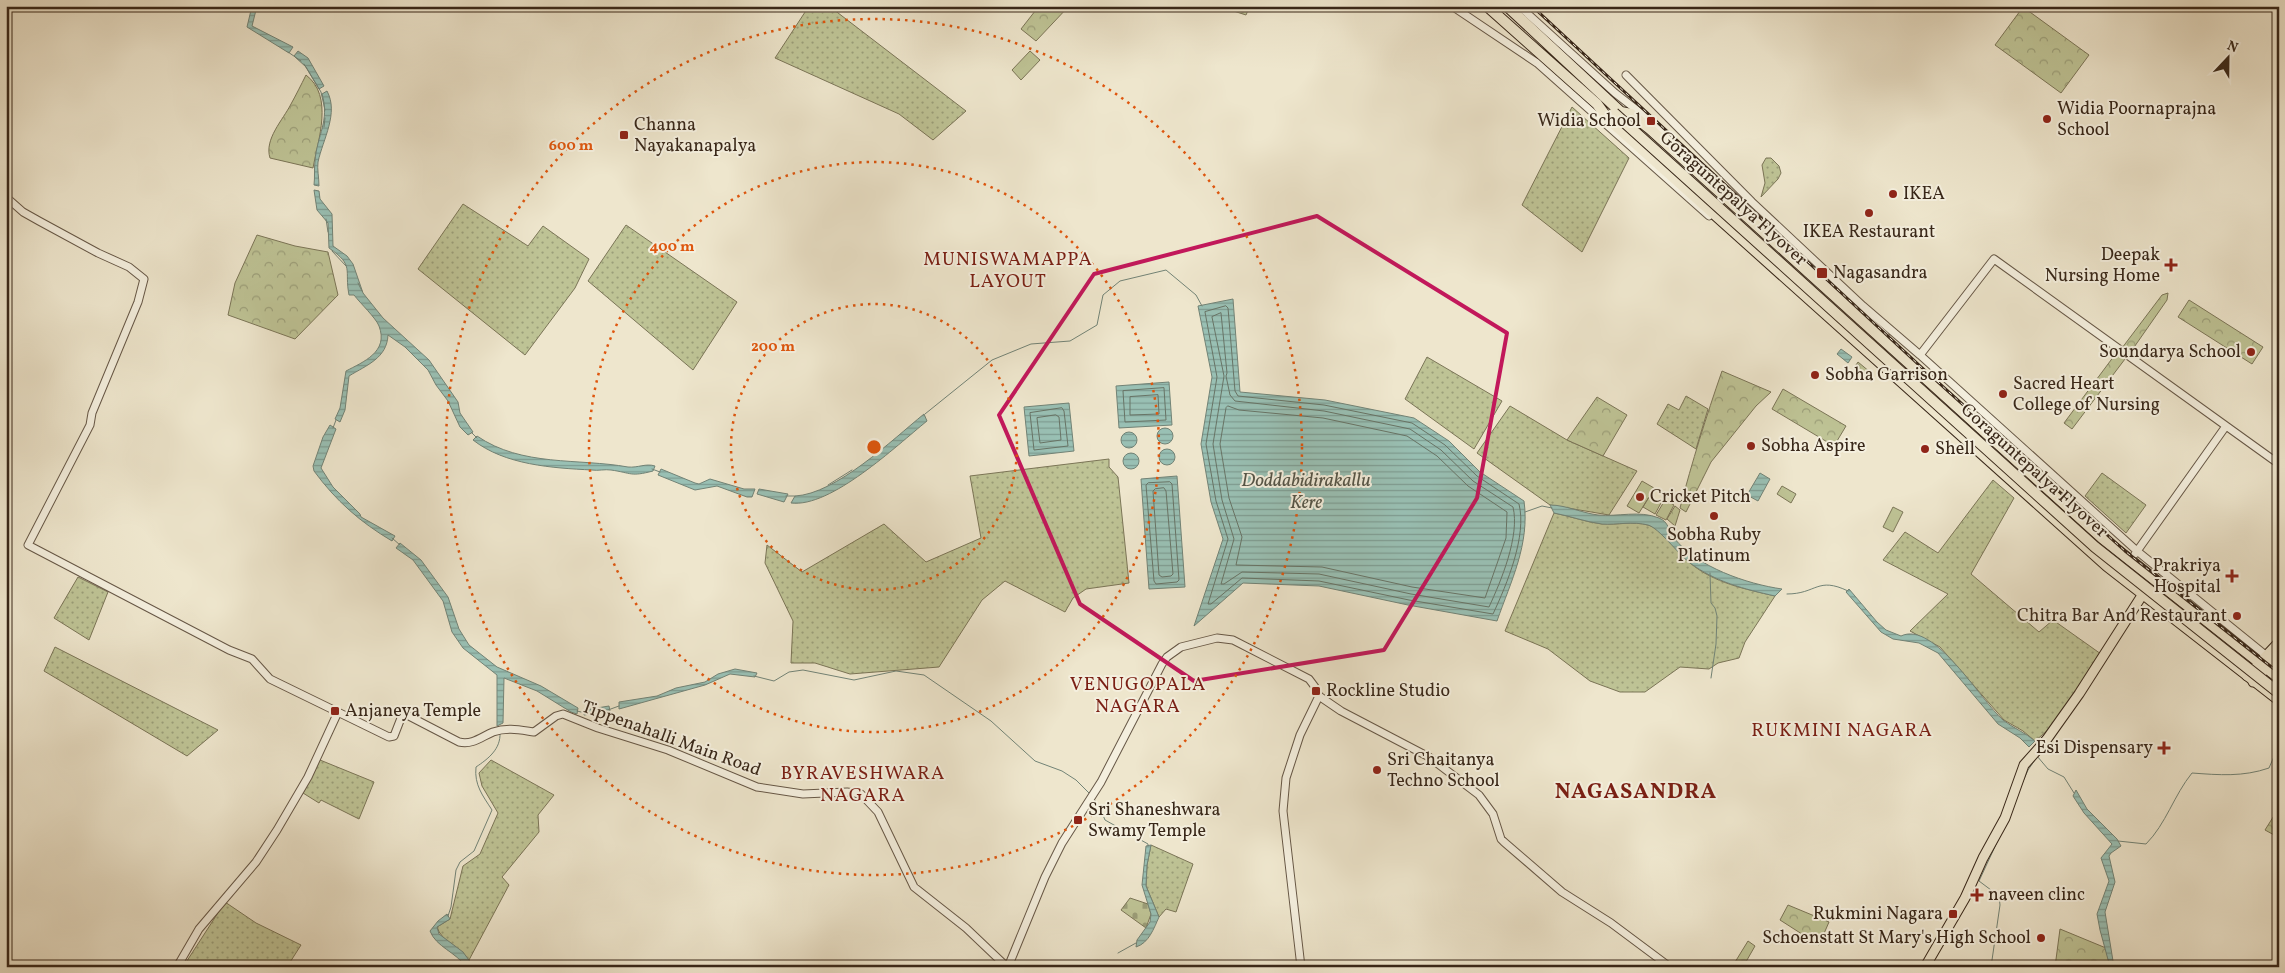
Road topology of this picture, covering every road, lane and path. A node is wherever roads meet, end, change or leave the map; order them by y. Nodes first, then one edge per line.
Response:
1 (1452, 6) edge
2 (1486, 6) edge
3 (1507, 6) edge
4 (1520, 7) edge
5 (1626, 75) dead end
6 (1597, 104) junction
7 (1664, 113) junction
8 (1621, 115) junction
9 (1654, 124) junction
10 (6, 197) edge
11 (1920, 354) junction
12 (2226, 426) junction
13 (2016, 460) junction
14 (2279, 464) edge
15 (2004, 473) junction
16 (2084, 548) junction
17 (2137, 551) junction
18 (2132, 558) junction
19 (2141, 597) junction
20 (2279, 642) edge
21 (2269, 662) edge
22 (2279, 674) edge
23 (2279, 678) edge
24 (2249, 680) junction
25 (2279, 686) edge
26 (2279, 693) edge
27 (1319, 696) junction
28 (2279, 700) edge
29 (2279, 704) edge
30 (338, 712) junction
31 (177, 967) edge
32 (1008, 967) edge
33 (1301, 967) edge
34 (1670, 967) edge
35 (1925, 967) edge

1 - 16 street
2 - 6 highway
3 - 8 highway
4 - 9 street
5 - 7 street
6 - 8 highway, Goraguntepalya Flyover
6 - 15 highway
7 - 9 street
7 - 11 street
8 - 13 highway
8 - 25 highway, Goraguntepalya Flyover
8 - 26 highway, Goraguntepalya Flyover, bridge
9 - 18 street
10 - 30 street
11 - 12 street
11 - 17 street
12 - 14 street
12 - 17 street
13 - 15 highway
13 - 21 highway
15 - 16 highway
16 - 19 street
16 - 24 highway
17 - 18 street
17 - 21 street
18 - 21 street
19 - 24 street
19 - 35 main road
20 - 21 main road
21 - 22 street
21 - 23 highway
21 - 24 main road
24 - 28 highway
24 - 29 street
27 - 32 street
27 - 33 street
27 - 34 street
30 - 31 street
30 - 32 street, Tippenahalli Main Road

